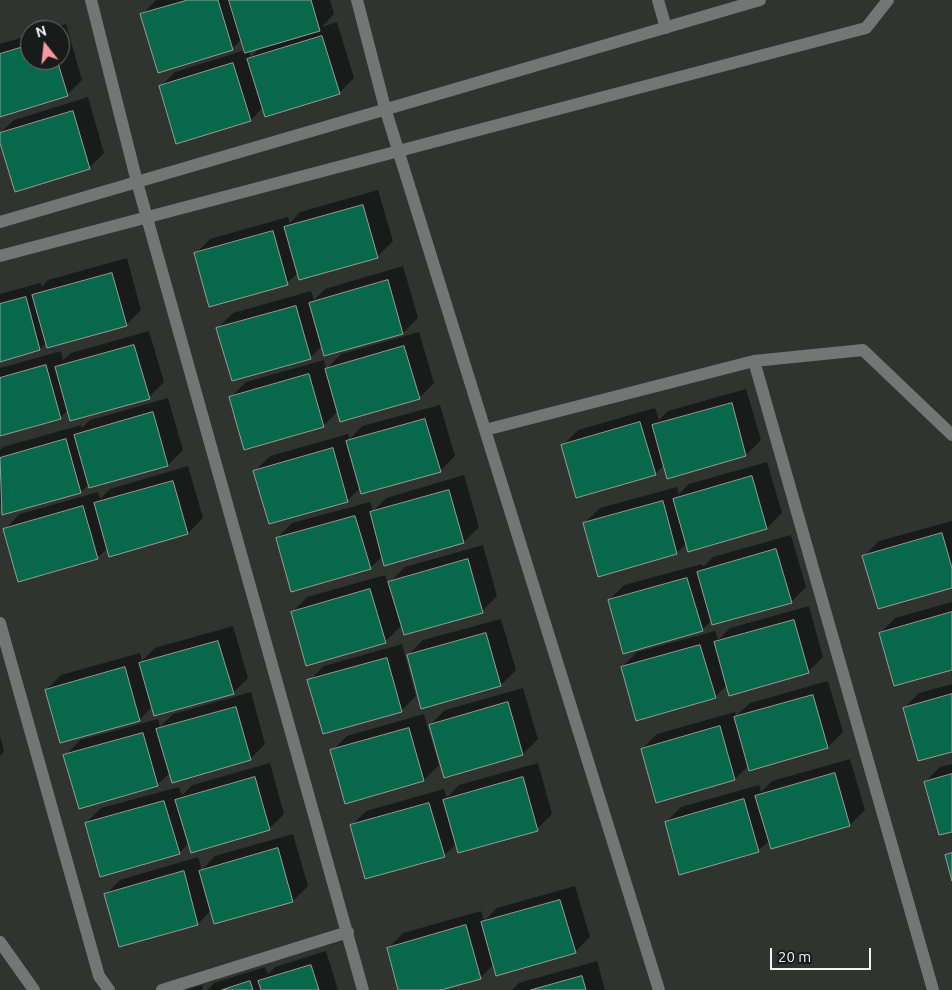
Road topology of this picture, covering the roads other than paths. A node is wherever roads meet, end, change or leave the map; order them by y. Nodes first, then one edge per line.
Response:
1 (91, 0) edge
2 (356, 0) edge
3 (658, 0) edge
4 (760, 0) edge
5 (888, 0) edge
6 (666, 28) junction
7 (385, 108) junction
8 (398, 151) junction
9 (137, 182) junction
10 (148, 217) junction
11 (0, 222) edge
12 (0, 256) edge
13 (754, 361) junction
14 (485, 430) junction
15 (952, 435) edge
16 (0, 623) edge
17 (348, 932) junction
18 (0, 942) edge
19 (34, 990) edge
20 (109, 990) edge
21 (162, 990) edge
22 (363, 990) edge
23 (659, 990) edge
24 (933, 990) edge

1 - 9 street
2 - 7 street
3 - 6 street
4 - 6 street
5 - 8 street
6 - 7 street
7 - 8 street
7 - 9 street
8 - 10 street
8 - 14 street
9 - 10 street
9 - 11 street
10 - 12 street
10 - 17 street
13 - 14 street
13 - 15 street
13 - 24 street
14 - 23 street
16 - 20 street
17 - 21 street
17 - 22 street
18 - 19 street

